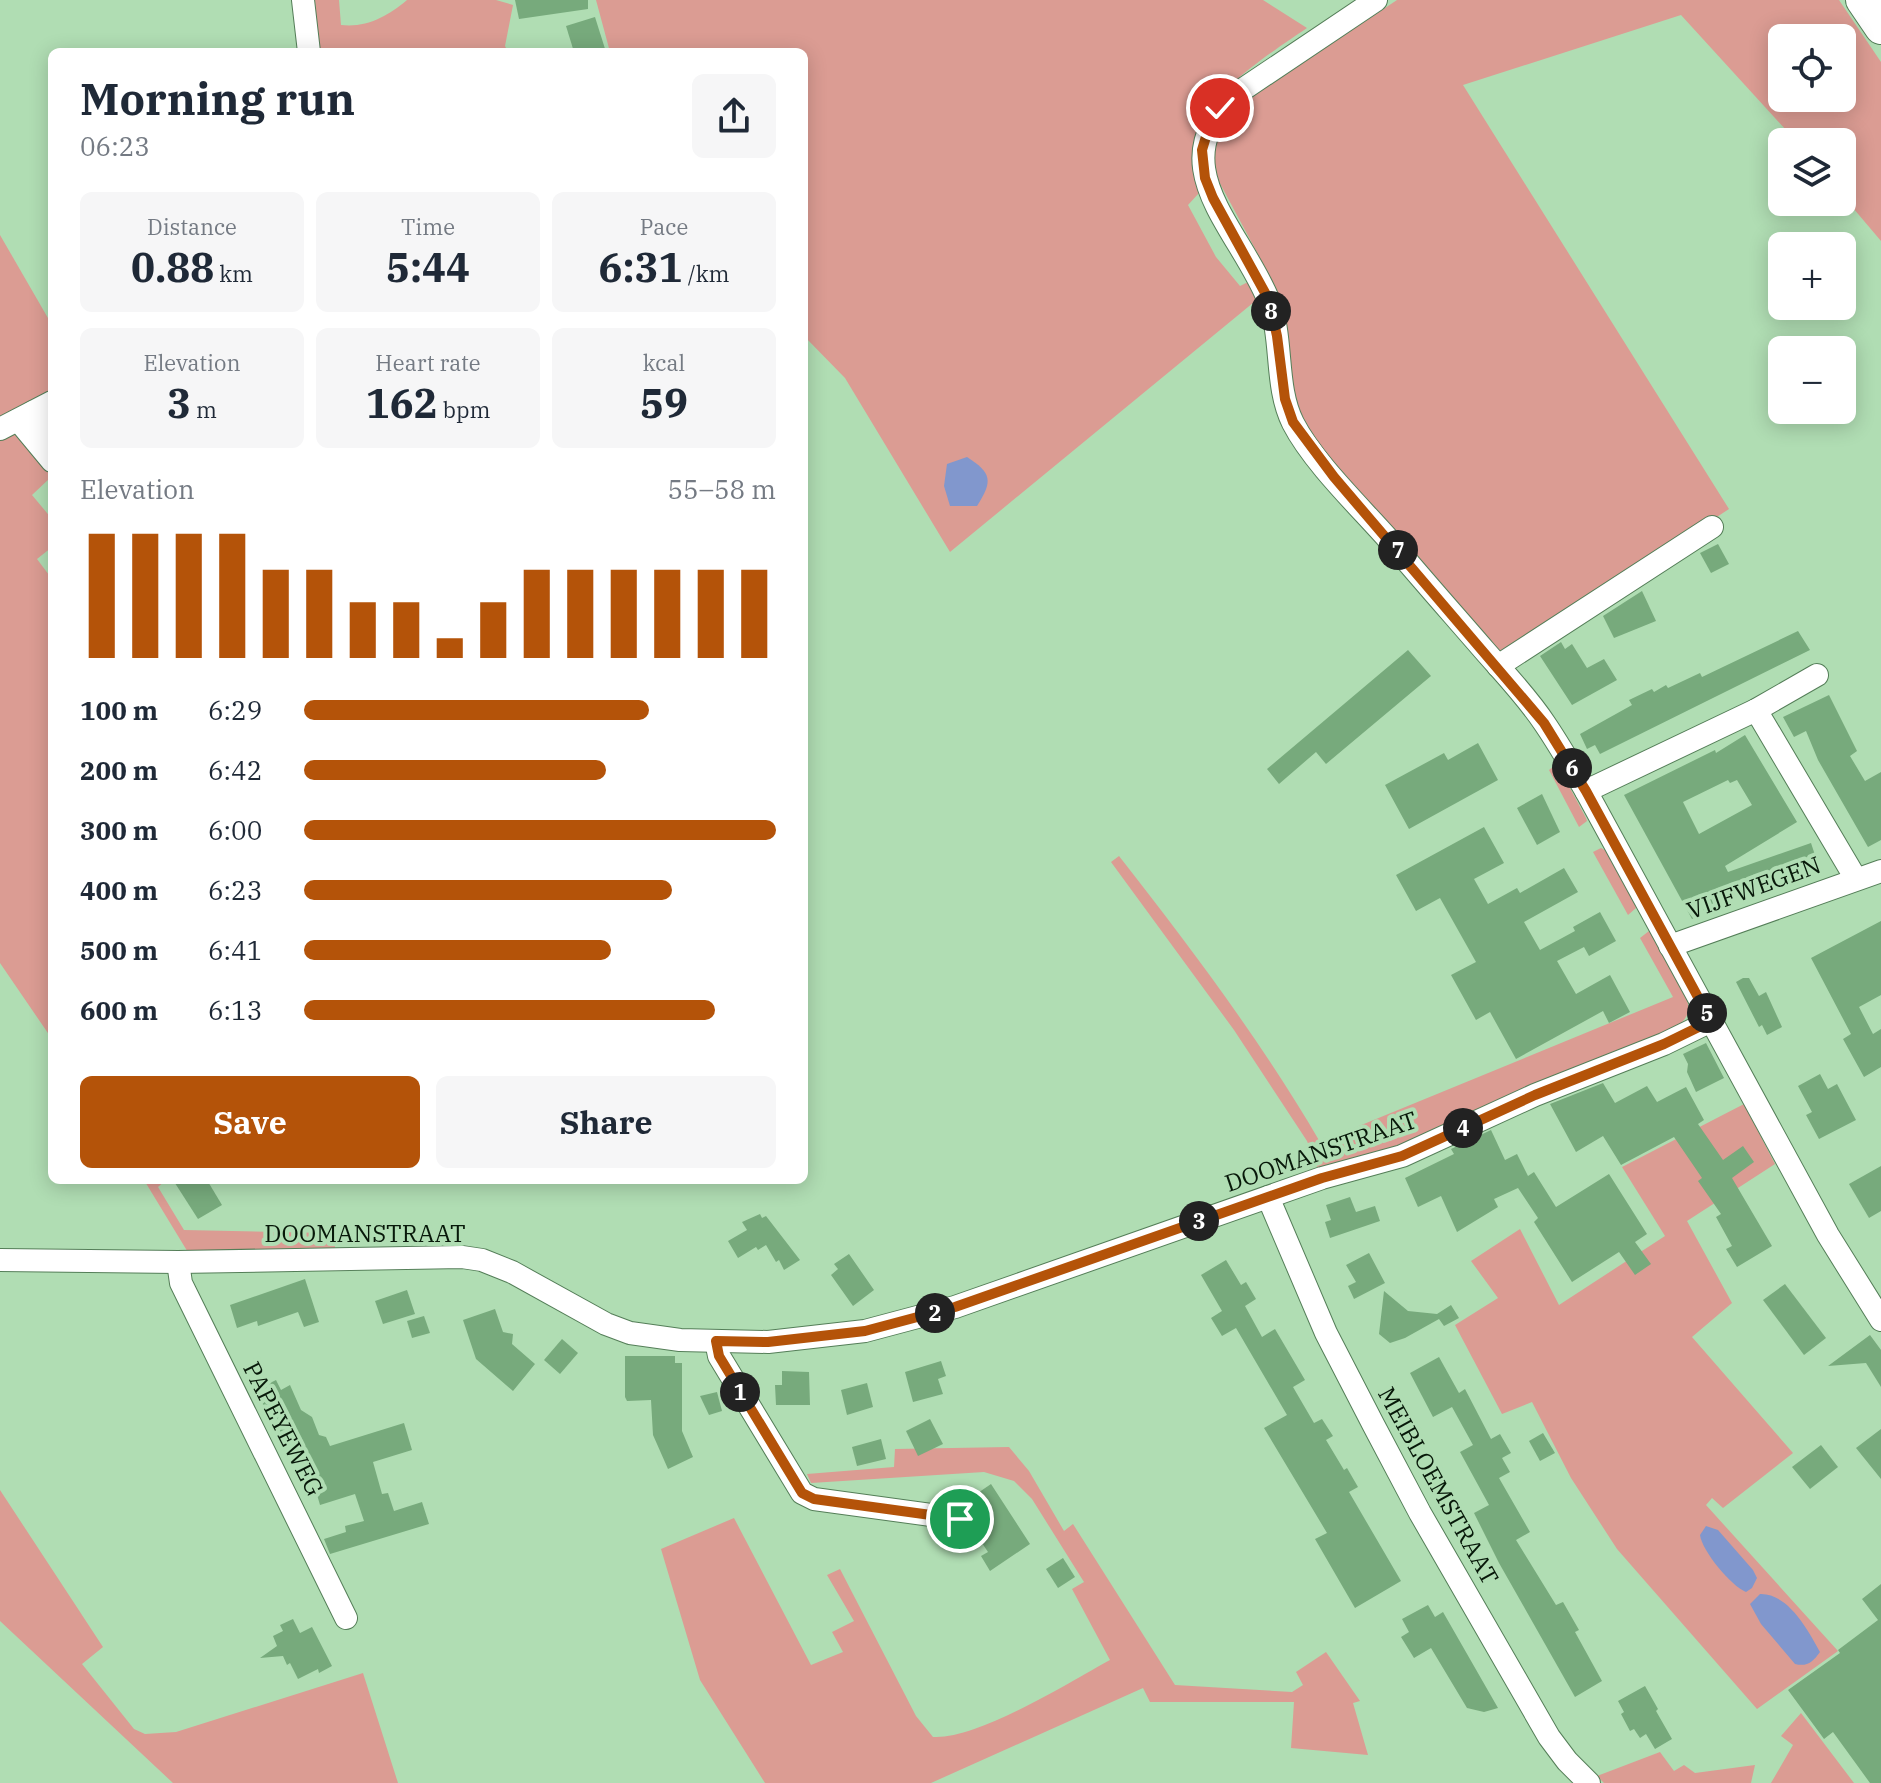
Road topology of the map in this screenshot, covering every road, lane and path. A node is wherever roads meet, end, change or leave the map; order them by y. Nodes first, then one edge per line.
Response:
1 (303, 0) edge
2 (1376, 0) edge
3 (1862, 0) edge
4 (1881, 28) edge
5 (309, 48) edge
6 (26, 416) edge
7 (48, 430) edge
8 (48, 454) edge
9 (1712, 527) dead end
10 (1498, 666) junction
11 (1817, 675) dead end
12 (1756, 710) junction
13 (1586, 791) junction
14 (1881, 871) edge
15 (1856, 879) junction
16 (1670, 946) junction
17 (1711, 1021) junction
18 (1268, 1197) junction
19 (0, 1260) edge
20 (178, 1262) junction
21 (1881, 1320) edge
22 (716, 1341) junction
23 (973, 1511) dead end
24 (346, 1618) dead end
25 (1589, 1783) edge

1 - 5 street
2 - 10 street
3 - 4 highway
6 - 7 street
6 - 8 street
9 - 10 street
10 - 13 street
11 - 12 street
12 - 13 street
12 - 15 street, VIJFWEGEN
13 - 16 street
14 - 15 street, VIJFWEGEN
15 - 16 street, VIJFWEGEN
16 - 17 street
17 - 18 street, DOOMANSTRAAT
17 - 21 street
18 - 22 street, DOOMANSTRAAT
18 - 25 street, MEIBLOEMSTRAAT
19 - 20 street, DOOMANSTRAAT
20 - 22 street, DOOMANSTRAAT
20 - 24 street, PAPEYEWEG
22 - 23 street

